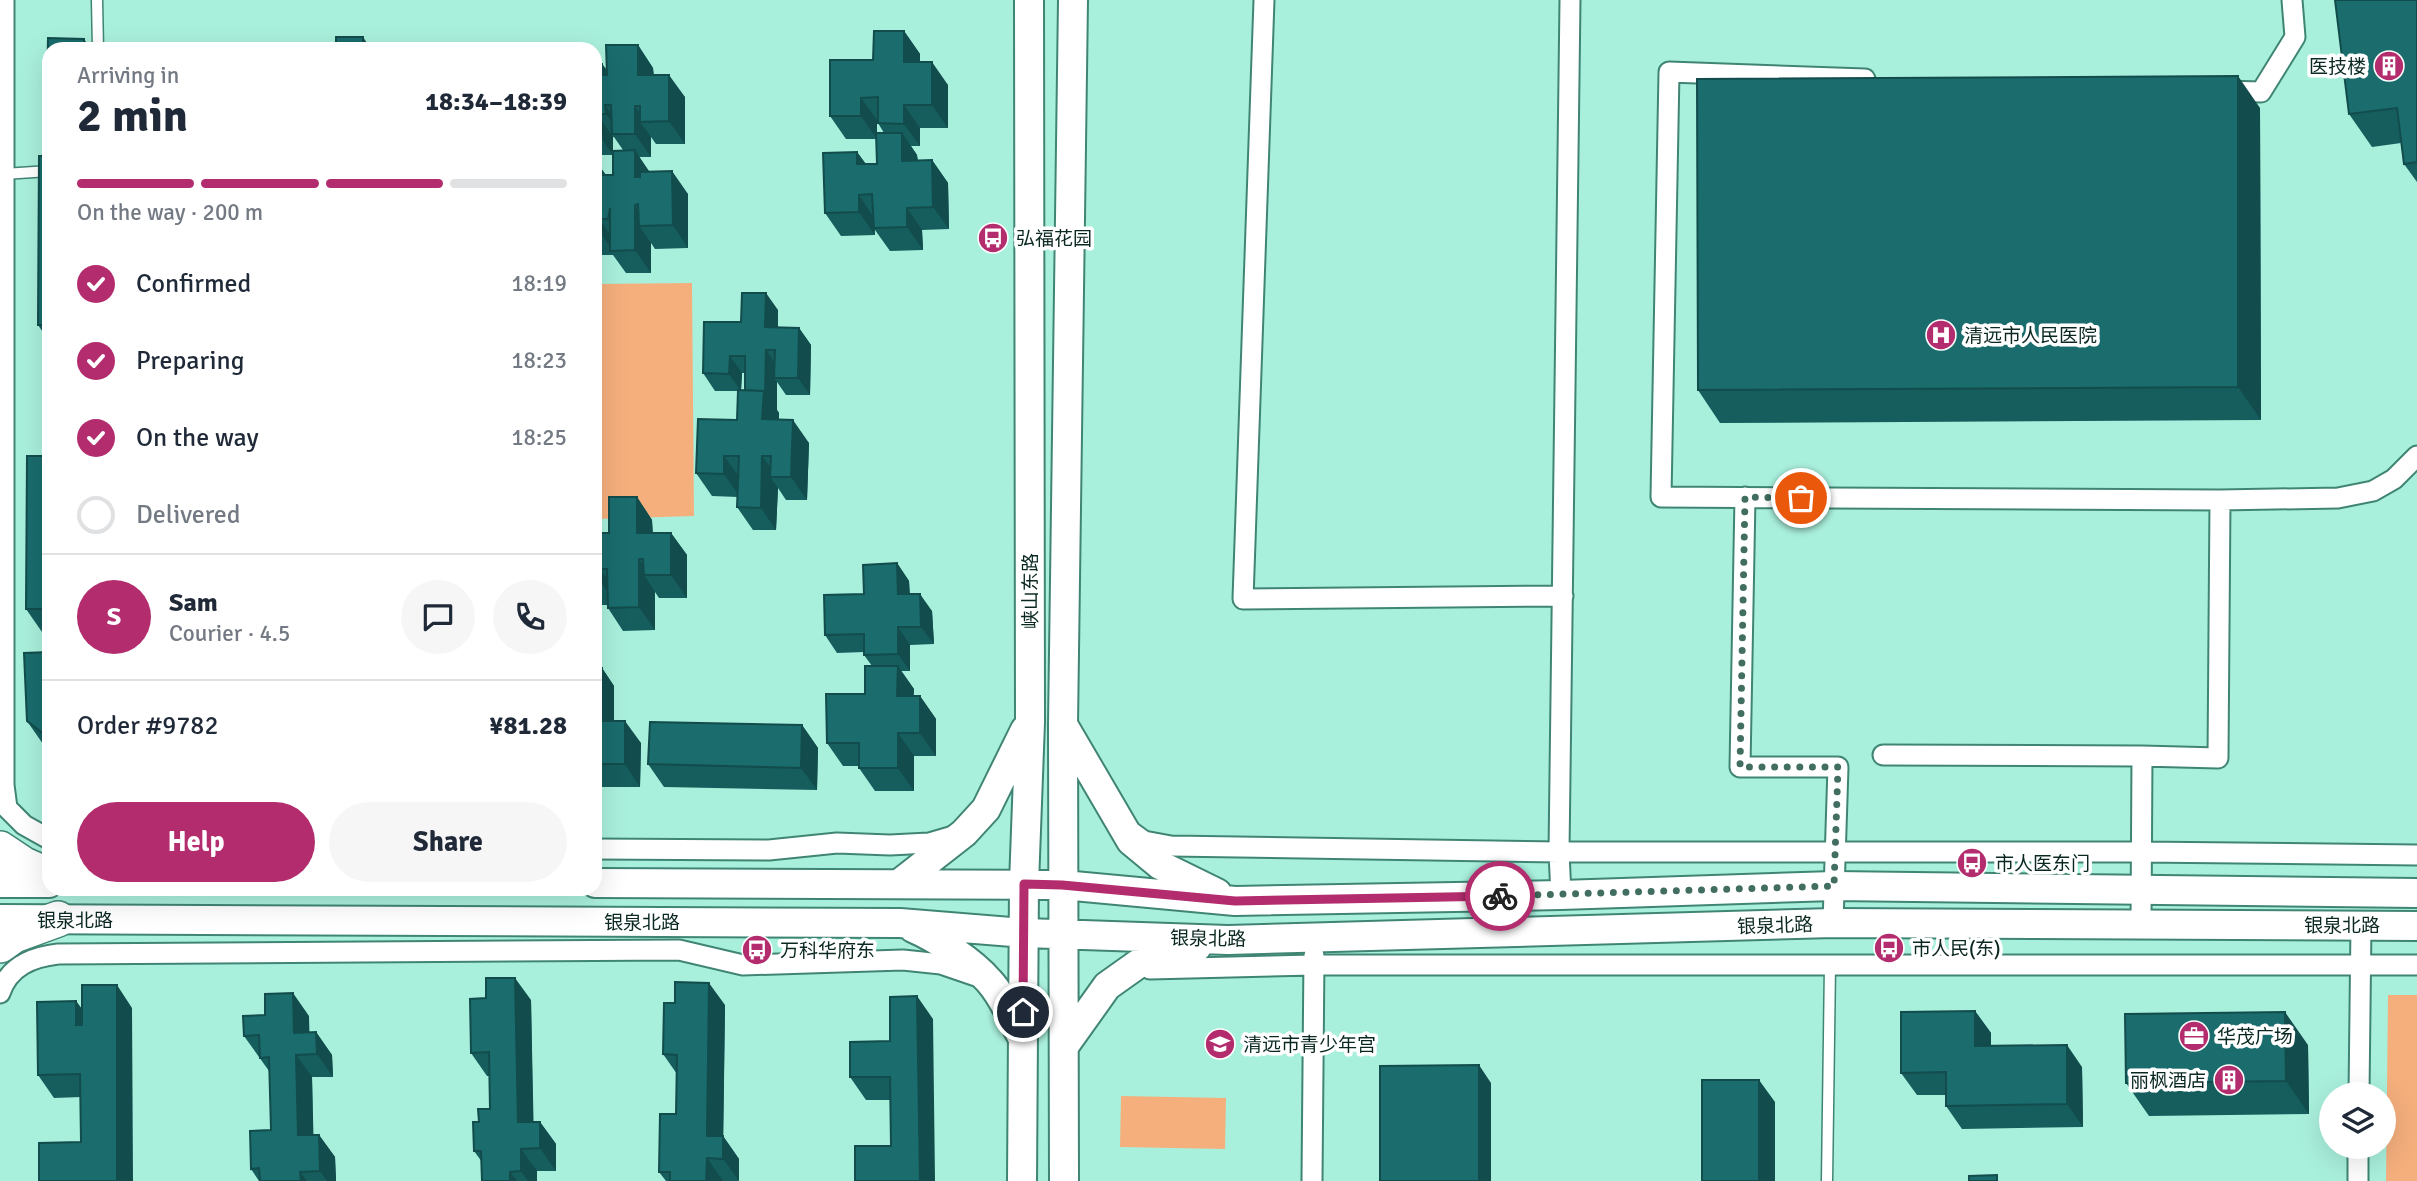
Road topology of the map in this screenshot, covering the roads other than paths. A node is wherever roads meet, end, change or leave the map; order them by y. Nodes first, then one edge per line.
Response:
1 (4, 0) edge
2 (97, 0) edge
3 (1029, 0) edge
4 (1073, 0) edge
5 (1264, 0) edge
6 (1570, 0) edge
7 (2292, 0) edge
8 (98, 42) edge
9 (1889, 80) edge
10 (2206, 90) edge
11 (42, 171) edge
12 (4, 174) junction
13 (2417, 456) edge
14 (1745, 497) junction
15 (2220, 500) junction
16 (1563, 596) junction
17 (1030, 722) junction
18 (1063, 725) junction
19 (1883, 755) dead end
20 (2142, 757) junction
21 (1117, 820) junction
22 (964, 833) junction
23 (42, 835) edge
24 (0, 849) edge
25 (602, 849) edge
26 (1559, 852) junction
27 (1835, 852) junction
28 (2140, 852) junction
29 (2417, 855) edge
30 (42, 873) edge
31 (0, 883) edge
32 (42, 883) edge
33 (602, 883) edge
34 (900, 883) junction
35 (1024, 884) junction
36 (1062, 885) junction
37 (1834, 886) junction
38 (2141, 888) junction
39 (2417, 893) edge
40 (1561, 895) junction
41 (1235, 901) junction
42 (0, 919) edge
43 (58, 919) junction
44 (900, 923) junction
45 (1833, 923) junction
46 (2141, 924) junction
47 (2361, 925) junction
48 (2417, 926) edge
49 (1025, 933) junction
50 (1064, 933) junction
51 (1315, 937) junction
52 (1228, 940) junction
53 (0, 945) edge
54 (1313, 965) junction
55 (1830, 965) junction
56 (2360, 965) junction
57 (2417, 965) edge
58 (990, 981) junction
59 (1107, 986) junction
60 (0, 993) edge
61 (1023, 1039) junction
62 (1065, 1045) junction
63 (2359, 1082) edge
64 (2358, 1159) edge
65 (1022, 1181) edge
66 (1064, 1181) edge
67 (1312, 1181) edge
68 (1827, 1181) edge
69 (2358, 1181) edge

1 - 12 street
2 - 8 lane
3 - 17 main road, 峡山东路
4 - 18 main road, 峡山东路
5 - 16 street
6 - 16 street
7 - 10 street
9 - 14 street
11 - 12 lane
12 - 23 street
13 - 15 street
14 - 15 street
14 - 27 street
15 - 20 street
16 - 26 street
17 - 22 main road
17 - 35 main road, 峡山东路
18 - 21 main road
18 - 36 main road, 峡山东路
19 - 20 street
20 - 28 street
21 - 26 street
21 - 41 main road
22 - 25 street
22 - 34 main road
24 - 30 highway
26 - 27 street
26 - 40 street
27 - 28 street
27 - 37 street
28 - 29 street
28 - 38 street
31 - 32 main road, 银泉北路
33 - 34 main road, 银泉北路
34 - 35 main road, 银泉北路
35 - 36 main road, 银泉北路
35 - 49 main road, 峡山东路
36 - 41 main road, 银泉北路
36 - 50 main road, 峡山东路
37 - 38 main road, 银泉北路
37 - 40 main road, 银泉北路
37 - 45 street
38 - 39 main road, 银泉北路
38 - 46 street
40 - 41 main road, 银泉北路
42 - 43 main road, 银泉北路
43 - 44 main road, 银泉北路
43 - 53 highway
44 - 49 main road, 银泉北路
44 - 58 main road
45 - 46 main road, 银泉北路
45 - 51 main road, 银泉北路
46 - 47 main road, 银泉北路
47 - 48 main road, 银泉北路
47 - 56 street
49 - 50 main road, 银泉北路
49 - 61 main road, 峡山东路
50 - 52 main road, 银泉北路
50 - 62 main road, 峡山东路
51 - 52 main road, 银泉北路
51 - 54 street
52 - 59 main road
54 - 55 street, 银泉北路
54 - 59 street, 银泉北路
54 - 67 street
55 - 56 street, 银泉北路
55 - 68 lane
56 - 57 street, 银泉北路
56 - 63 street
58 - 60 street, 银泉北路
58 - 61 main road
59 - 62 main road
61 - 65 main road, 峡山东路
62 - 66 main road, 峡山东路
64 - 69 street

